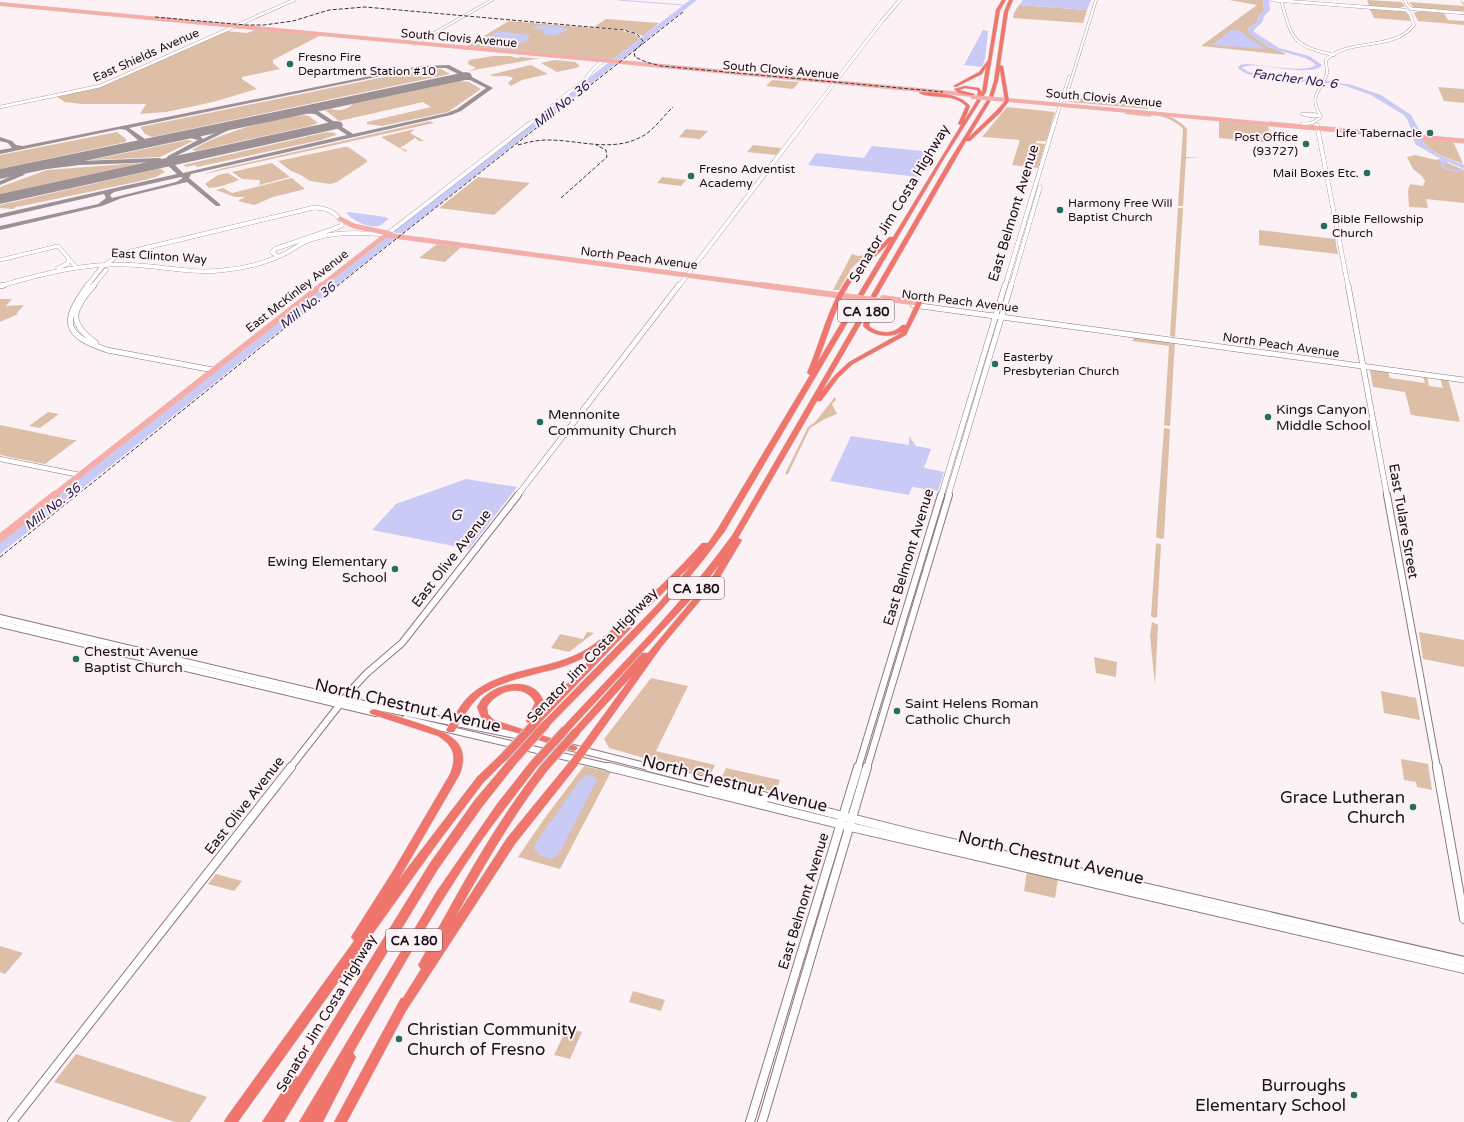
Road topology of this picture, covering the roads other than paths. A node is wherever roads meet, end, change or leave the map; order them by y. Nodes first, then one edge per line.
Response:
1 (290, 0) edge
2 (294, 0) edge
3 (492, 0) edge
4 (900, 0) edge
5 (998, 0) edge
6 (1004, 0) edge
7 (1011, 0) edge
8 (1016, 0) edge
9 (1093, 0) edge
10 (1096, 0) edge
11 (1272, 0) edge
12 (1282, 0) edge
13 (1405, 0) edge
14 (0, 5) edge
15 (1406, 9) junction
16 (1413, 10) junction
17 (1006, 12) junction
18 (1464, 13) edge
19 (118, 16) junction
20 (131, 17) junction
21 (997, 17) junction
22 (1086, 22) junction
23 (233, 26) junction
24 (1088, 27) junction
25 (214, 34) junction
26 (203, 40) junction
27 (416, 43) junction
28 (992, 53) junction
29 (1000, 54) junction
30 (1333, 54) junction
31 (167, 55) junction
32 (602, 60) junction
33 (587, 75) junction
34 (583, 83) junction
35 (834, 84) junction
36 (901, 91) junction
37 (932, 92) junction
38 (921, 93) junction
39 (951, 95) junction
40 (973, 96) junction
41 (1007, 99) junction
42 (1062, 103) junction
43 (0, 106) edge
44 (1093, 107) junction
45 (1106, 108) junction
46 (1118, 108) junction
47 (1136, 109) junction
48 (1316, 111) junction
49 (971, 114) junction
50 (1312, 115) junction
51 (1320, 116) junction
52 (1231, 119) junction
53 (1262, 120) junction
54 (1317, 124) junction
55 (1409, 135) junction
56 (1440, 138) junction
57 (1464, 140) edge
58 (950, 146) junction
59 (495, 150) junction
60 (485, 156) junction
61 (952, 161) junction
62 (474, 167) junction
63 (469, 168) junction
64 (460, 178) junction
65 (340, 219) junction
66 (906, 219) junction
67 (390, 235) junction
68 (282, 245) junction
69 (266, 251) dead end
70 (514, 251) junction
71 (276, 257) junction
72 (0, 260) edge
73 (69, 260) junction
74 (586, 261) junction
75 (347, 262) junction
76 (893, 262) junction
77 (616, 263) junction
78 (109, 264) junction
79 (75, 266) junction
80 (58, 268) junction
81 (221, 269) junction
82 (187, 272) junction
83 (688, 274) junction
84 (330, 278) junction
85 (0, 284) edge
86 (793, 288) junction
87 (841, 294) junction
88 (916, 304) junction
89 (999, 315) junction
90 (277, 316) junction
91 (1056, 324) junction
92 (1086, 326) junction
93 (262, 332) junction
94 (1130, 334) junction
95 (1153, 335) junction
96 (1196, 344) junction
97 (1224, 345) junction
98 (1364, 365) junction
99 (213, 368) junction
100 (1464, 378) edge
101 (150, 414) junction
102 (786, 423) junction
103 (799, 426) junction
104 (131, 434) junction
105 (0, 459) edge
106 (78, 474) junction
107 (750, 483) junction
108 (756, 501) junction
109 (0, 534) edge
110 (0, 538) edge
111 (668, 584) junction
112 (0, 619) edge
113 (0, 624) edge
114 (673, 626) junction
115 (342, 702) junction
116 (374, 712) junction
117 (533, 722) junction
118 (454, 726) junction
119 (573, 748) junction
120 (582, 750) junction
121 (505, 758) junction
122 (576, 759) junction
123 (538, 766) junction
124 (709, 792) junction
125 (779, 800) junction
126 (844, 816) junction
127 (848, 823) junction
128 (1464, 919) edge
129 (1346, 941) junction
130 (1388, 944) junction
131 (1464, 961) edge
132 (1464, 969) edge
133 (356, 994) junction
134 (378, 1000) junction
135 (403, 1006) junction
136 (287, 1042) junction
137 (12, 1122) edge
138 (230, 1122) edge
139 (268, 1122) edge
140 (277, 1122) edge
141 (305, 1122) edge
142 (316, 1122) edge
143 (340, 1122) edge
144 (750, 1122) edge
145 (762, 1122) edge

1 - 23 main road, East Shields Avenue
2 - 23 main road, East Shields Avenue
3 - 27 street
4 - 35 main road, East Olive Avenue
5 - 21 highway
6 - 21 highway, CA 180
7 - 17 highway, CA 180
8 - 17 highway
9 - 22 street, East Belmont Avenue
10 - 24 street, East Belmont Avenue
11 - 12 main road
12 - 15 main road
12 - 15 main road
12 - 30 street
13 - 15 street
14 - 19 main road, South Clovis Avenue
14 - 19 main road, South Clovis Avenue
15 - 16 main road
15 - 30 street
16 - 18 main road
16 - 30 street
17 - 29 highway, CA 180
19 - 20 main road, South Clovis Avenue
20 - 23 main road, South Clovis Avenue
20 - 23 main road, South Clovis Avenue
21 - 28 highway, CA 180
22 - 24 street
22 - 42 street, East Belmont Avenue
23 - 25 main road, East Shields Avenue
23 - 26 main road, East Shields Avenue
23 - 27 main road, South Clovis Avenue
24 - 42 street, East Belmont Avenue
25 - 26 main road
25 - 31 main road, East Shields Avenue
26 - 31 main road, East Shields Avenue
27 - 32 main road, South Clovis Avenue
28 - 39 highway
28 - 49 highway, Senator Jim Costa Highway / CA 180
29 - 41 highway
29 - 61 highway, CA 180
30 - 48 street
31 - 43 main road, East Shields Avenue
32 - 33 main road, East McKinley Avenue
32 - 34 main road, East McKinley Avenue
32 - 35 main road, South Clovis Avenue
33 - 34 main road
33 - 59 main road, East McKinley Avenue
34 - 59 main road, East McKinley Avenue
35 - 36 main road, South Clovis Avenue
35 - 37 main road, South Clovis Avenue
35 - 83 main road, East Olive Avenue
36 - 37 main road
36 - 38 main road, South Clovis Avenue
37 - 39 main road, South Clovis Avenue
38 - 39 main road, South Clovis Avenue
38 - 58 highway
39 - 40 main road, South Clovis Avenue
40 - 41 main road, South Clovis Avenue, bridge
40 - 49 highway
41 - 42 main road, South Clovis Avenue
41 - 61 highway
42 - 44 main road, South Clovis Avenue
42 - 46 main road, South Clovis Avenue
42 - 89 main road, East Belmont Avenue
44 - 45 main road, South Clovis Avenue
44 - 46 main road
45 - 47 main road
45 - 52 main road, South Clovis Avenue
46 - 47 main road, South Clovis Avenue
47 - 53 main road, South Clovis Avenue
48 - 50 street
48 - 51 street
49 - 58 highway, Senator Jim Costa Highway / CA 180
50 - 51 street
50 - 54 street
51 - 54 street
52 - 53 main road
52 - 54 main road, South Clovis Avenue
53 - 54 main road, South Clovis Avenue
54 - 55 main road, South Clovis Avenue
54 - 55 main road, South Clovis Avenue
54 - 98 main road, East Tulare Street
55 - 56 main road
56 - 57 main road
56 - 57 main road
58 - 66 highway, Senator Jim Costa Highway / CA 180
59 - 60 main road, East McKinley Avenue
59 - 62 main road, East McKinley Avenue
60 - 62 main road
60 - 63 main road, East McKinley Avenue
61 - 76 highway, Senator Jim Costa Highway / CA 180
62 - 64 main road, East McKinley Avenue
63 - 64 main road
63 - 67 main road, East McKinley Avenue
64 - 67 main road, East McKinley Avenue
65 - 67 main road
65 - 68 main road
65 - 78 main road
66 - 87 highway
66 - 102 highway, Senator Jim Costa Highway / CA 180
67 - 70 main road, North Peach Avenue
67 - 70 main road
67 - 71 main road, East Clinton Way
67 - 75 main road, East McKinley Avenue
67 - 84 main road, East McKinley Avenue
68 - 69 main road
68 - 71 main road
70 - 74 main road, North Peach Avenue
70 - 77 main road, North Peach Avenue
71 - 81 main road, East Clinton Way
71 - 82 main road, East Clinton Way
72 - 73 street
73 - 79 street
73 - 80 main road
74 - 77 main road
74 - 83 main road, North Peach Avenue
75 - 84 main road
75 - 90 main road, East McKinley Avenue
76 - 88 highway
76 - 103 highway, Senator Jim Costa Highway / CA 180
77 - 83 main road, North Peach Avenue
78 - 79 main road, East Clinton Way
78 - 81 main road, East Clinton Way
78 - 82 main road, East Clinton Way
78 - 99 main road
79 - 80 main road, East Clinton Way
79 - 85 main road, East Clinton Way
80 - 85 main road, East Clinton Way
81 - 82 main road
83 - 86 main road, North Peach Avenue
83 - 86 main road, North Peach Avenue
83 - 115 main road, East Olive Avenue
84 - 93 main road, East McKinley Avenue
86 - 87 main road, North Peach Avenue
86 - 87 main road, North Peach Avenue
87 - 88 main road, North Peach Avenue, bridge
87 - 102 highway
88 - 89 main road, North Peach Avenue
88 - 103 highway
89 - 91 main road, North Peach Avenue
89 - 92 main road, North Peach Avenue
89 - 126 main road, East Belmont Avenue
89 - 127 main road, East Belmont Avenue
90 - 93 main road
90 - 99 main road, East McKinley Avenue
91 - 92 main road
91 - 94 main road, North Peach Avenue
92 - 95 main road, North Peach Avenue
93 - 99 main road, East McKinley Avenue
94 - 95 main road
94 - 96 main road, North Peach Avenue
95 - 97 main road, North Peach Avenue
96 - 97 main road
96 - 98 main road, North Peach Avenue
97 - 98 main road, North Peach Avenue
98 - 100 main road, North Peach Avenue
98 - 128 main road, East Tulare Street
99 - 101 main road, East McKinley Avenue
99 - 104 main road, East McKinley Avenue
101 - 104 main road
101 - 106 main road, East McKinley Avenue
102 - 107 highway, Senator Jim Costa Highway / CA 180
103 - 108 highway, Senator Jim Costa Highway / CA 180
104 - 106 main road, East McKinley Avenue
105 - 106 street
106 - 109 main road, East McKinley Avenue
106 - 110 main road, East McKinley Avenue
107 - 111 highway
107 - 121 highway, Senator Jim Costa Highway / CA 180, bridge
108 - 114 highway
108 - 123 highway, Senator Jim Costa Highway / CA 180, bridge
111 - 117 highway
111 - 118 highway
112 - 115 main road, North Chestnut Avenue
113 - 115 main road, North Chestnut Avenue
114 - 120 highway
114 - 123 highway, bridge
115 - 116 main road, North Chestnut Avenue
115 - 118 main road, North Chestnut Avenue
115 - 137 main road, East Olive Avenue
116 - 118 main road, North Chestnut Avenue
116 - 136 highway
117 - 119 highway
117 - 121 highway, bridge
118 - 119 main road, North Chestnut Avenue
118 - 122 main road, North Chestnut Avenue
119 - 120 main road, North Chestnut Avenue
120 - 122 highway
120 - 125 main road, North Chestnut Avenue
121 - 133 highway, Senator Jim Costa Highway / CA 180
121 - 136 highway
122 - 124 main road, North Chestnut Avenue
122 - 135 highway
123 - 134 highway, Senator Jim Costa Highway / CA 180
123 - 135 highway
124 - 125 main road
124 - 127 main road, North Chestnut Avenue
125 - 126 main road, North Chestnut Avenue
126 - 127 main road, North Chestnut Avenue
127 - 129 main road, North Chestnut Avenue
127 - 130 main road, North Chestnut Avenue
127 - 144 main road, East Belmont Avenue
127 - 145 main road, East Belmont Avenue
129 - 130 main road
129 - 132 main road, North Chestnut Avenue
130 - 131 main road, North Chestnut Avenue
133 - 139 highway
133 - 140 highway, Senator Jim Costa Highway / CA 180
134 - 141 highway, Senator Jim Costa Highway / CA 180
134 - 142 highway
135 - 143 highway
136 - 138 highway

